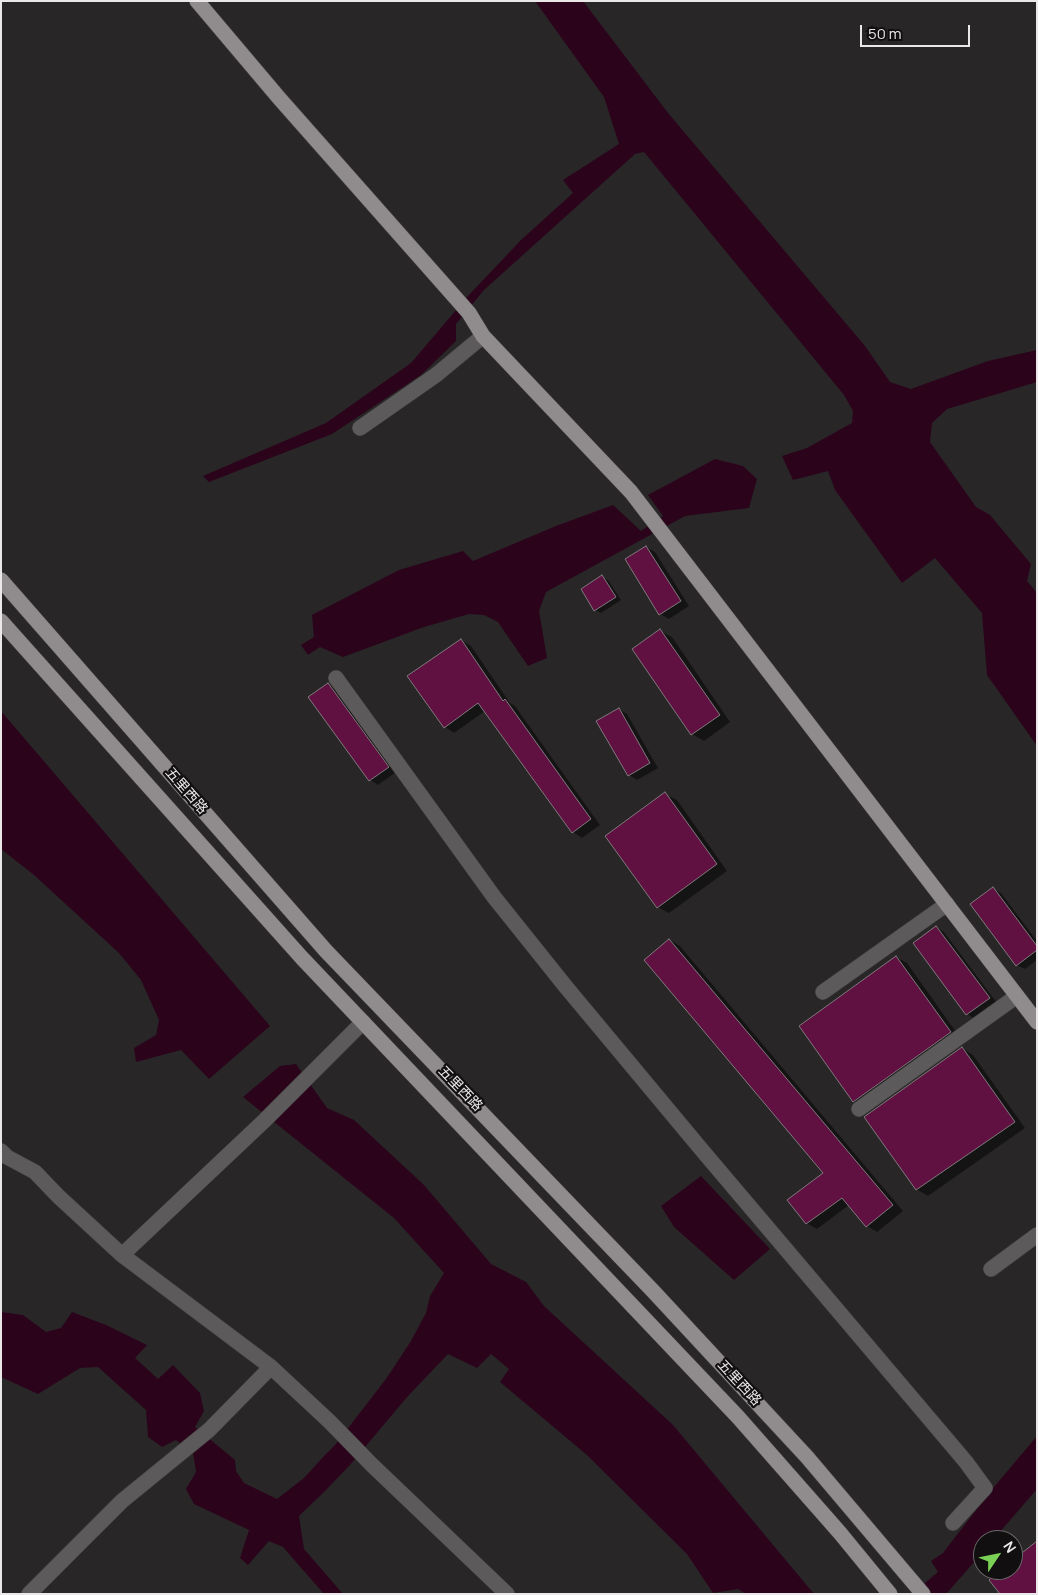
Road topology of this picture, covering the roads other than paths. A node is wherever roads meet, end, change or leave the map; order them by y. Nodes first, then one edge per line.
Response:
1 (197, 1) edge
2 (483, 336) junction
3 (360, 428) dead end
4 (1, 580) edge
5 (1, 621) edge
6 (336, 678) dead end
7 (947, 904) junction
8 (823, 992) dead end
9 (1017, 996) junction
10 (363, 1022) junction
11 (1037, 1022) edge
12 (859, 1109) dead end
13 (1, 1151) edge
14 (1037, 1235) edge
15 (122, 1255) junction
16 (991, 1269) dead end
17 (271, 1368) junction
18 (952, 1523) dead end
19 (29, 1594) edge
20 (507, 1594) edge
21 (890, 1594) edge
22 (923, 1594) edge

1 - 2 main road
2 - 3 street
2 - 7 main road
4 - 22 main road, 五里西路
5 - 10 main road, 五里西路
6 - 18 street
7 - 8 street
7 - 9 main road
9 - 11 main road
9 - 12 street
10 - 15 street
10 - 21 main road, 五里西路
13 - 15 street
14 - 16 street
15 - 17 street
17 - 19 street
17 - 20 street

